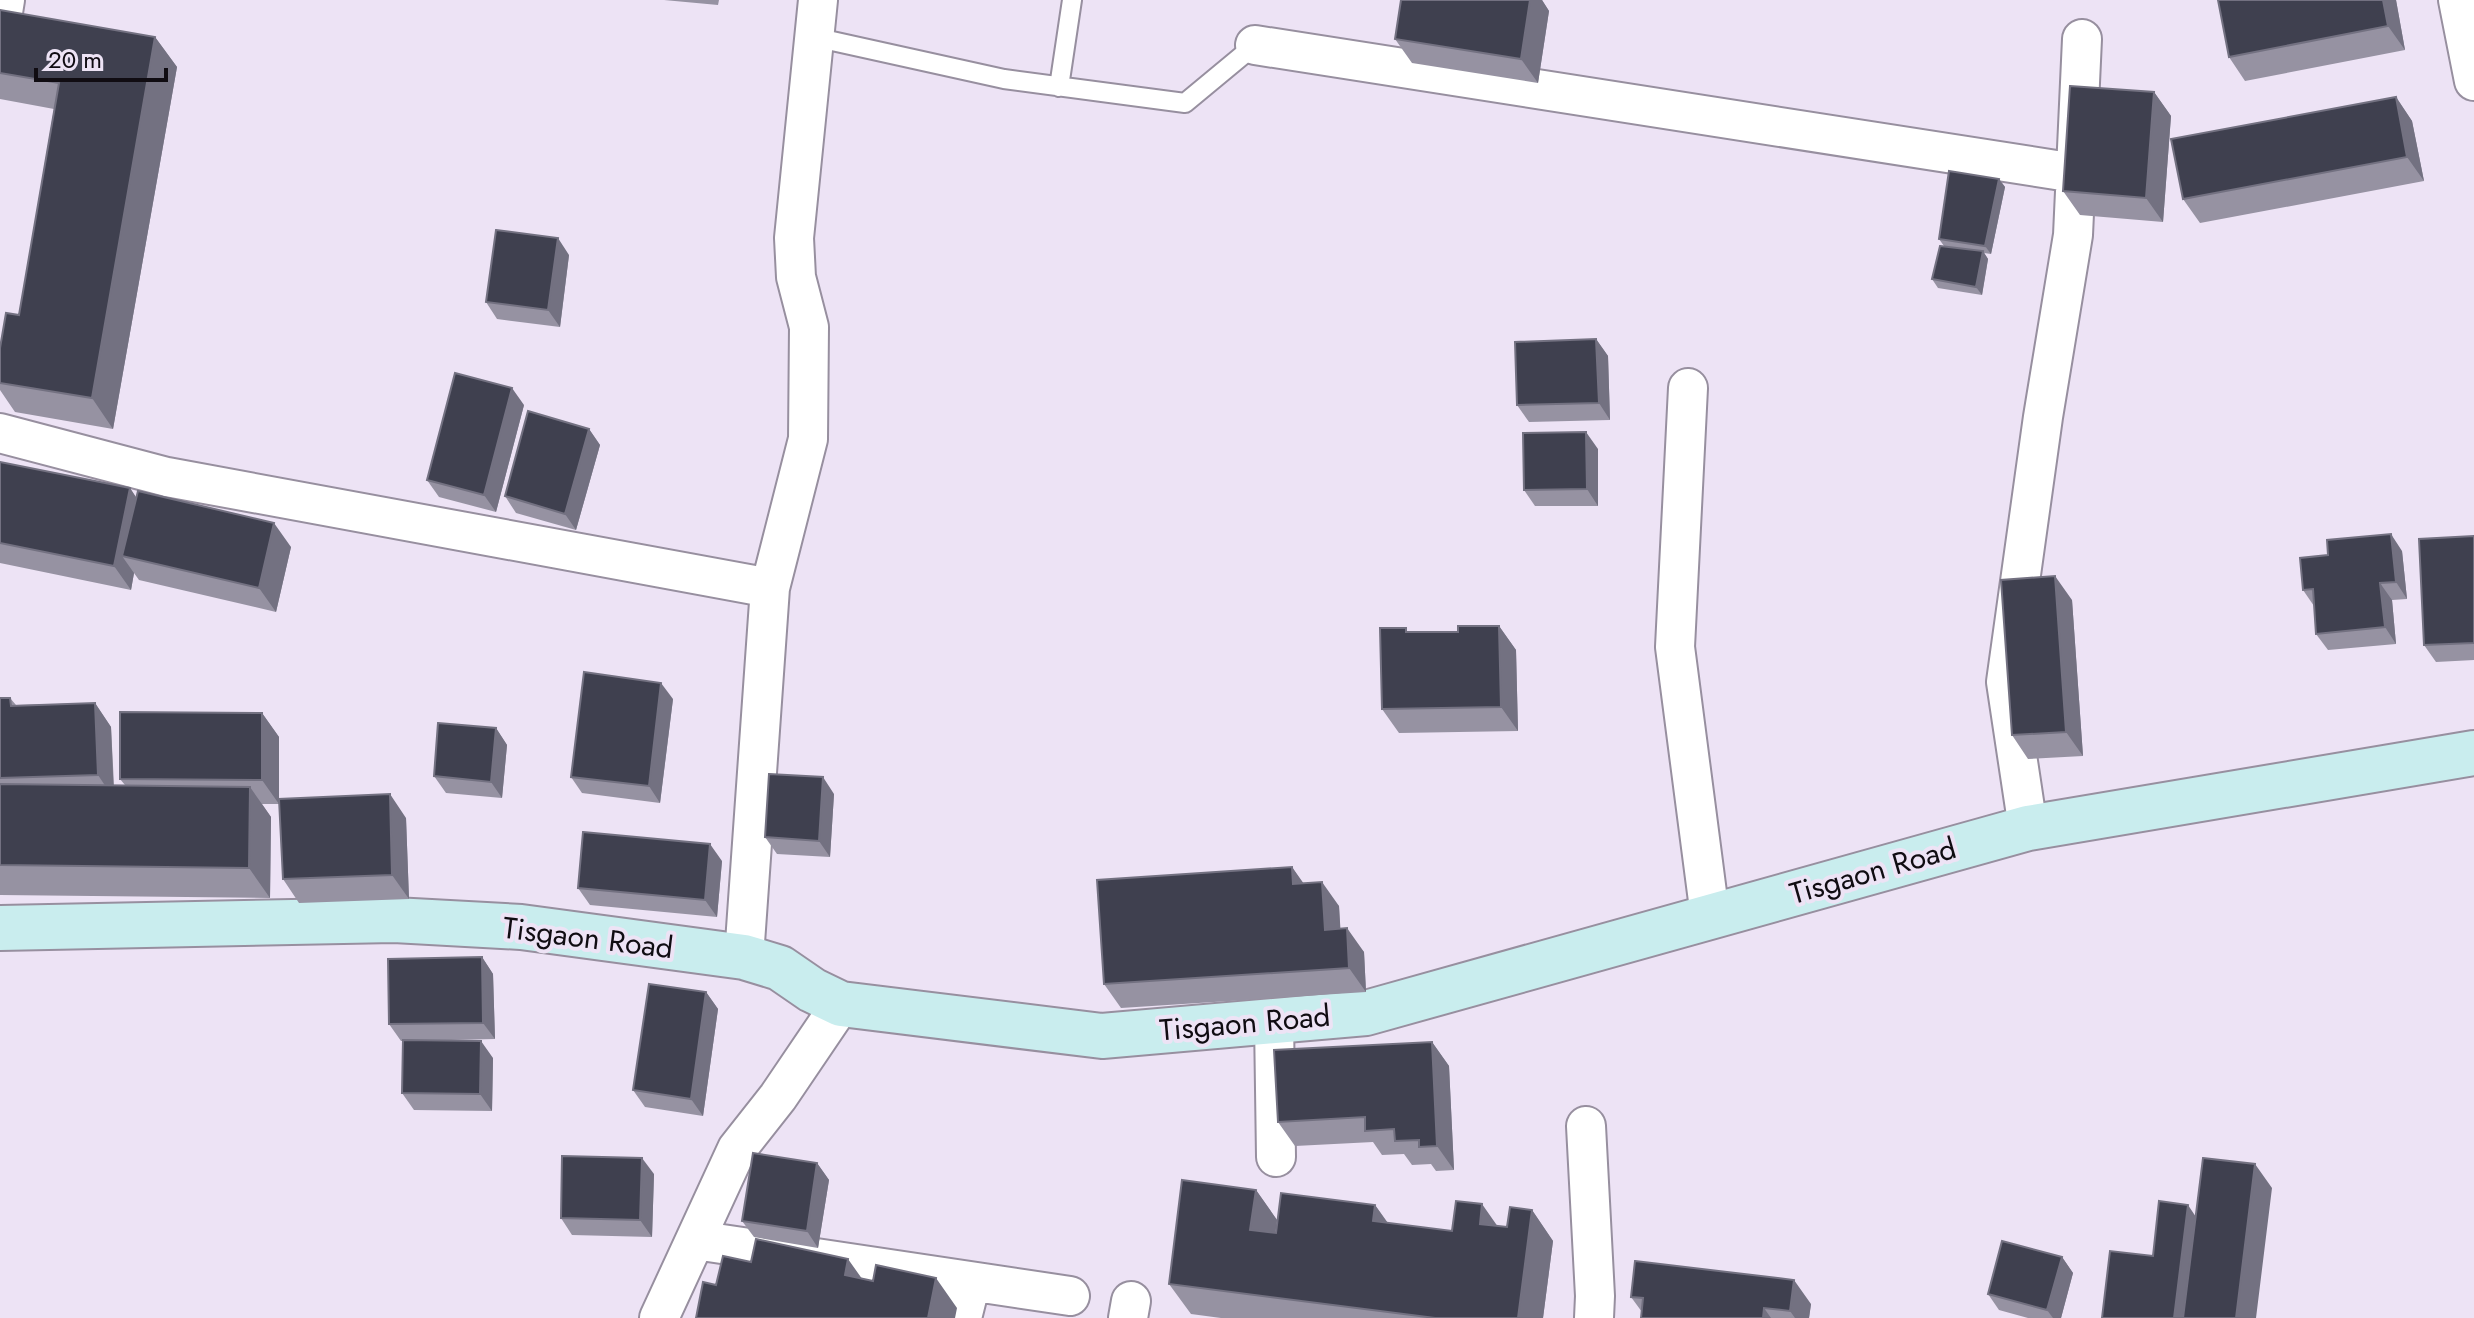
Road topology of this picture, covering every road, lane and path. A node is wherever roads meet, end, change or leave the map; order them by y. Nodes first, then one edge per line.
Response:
1 (5, 0) edge
2 (818, 0) edge
3 (1072, 0) edge
4 (2458, 0) edge
5 (0, 31) edge
6 (814, 37) junction
7 (2082, 39) dead end
8 (1255, 45) joint
9 (2474, 81) edge
10 (1059, 87) junction
11 (2075, 173) junction
12 (1688, 388) dead end
13 (0, 433) edge
14 (770, 588) junction
15 (2474, 753) edge
16 (2028, 828) junction
17 (1710, 916) junction
18 (0, 928) edge
19 (744, 957) junction
20 (841, 1004) junction
21 (1274, 1021) junction
22 (1586, 1126) dead end
23 (1276, 1157) dead end
24 (695, 1240) junction
25 (971, 1282) junction
26 (1070, 1296) dead end
27 (659, 1318) edge
28 (962, 1318) edge
29 (1594, 1318) edge

1 - 5 street
2 - 6 street
3 - 10 lane
4 - 9 street
6 - 10 lane
6 - 14 street
7 - 11 street
8 - 10 lane
8 - 11 street
11 - 16 street
12 - 17 street
13 - 14 street
14 - 19 street
15 - 16 street, Tisgaon Road
16 - 17 street, Tisgaon Road
17 - 21 street, Tisgaon Road
18 - 19 street, Tisgaon Road
19 - 20 street, Tisgaon Road
20 - 21 street, Tisgaon Road
20 - 24 street
21 - 23 street
22 - 29 street
24 - 25 street
24 - 27 street
25 - 26 street
25 - 28 street

